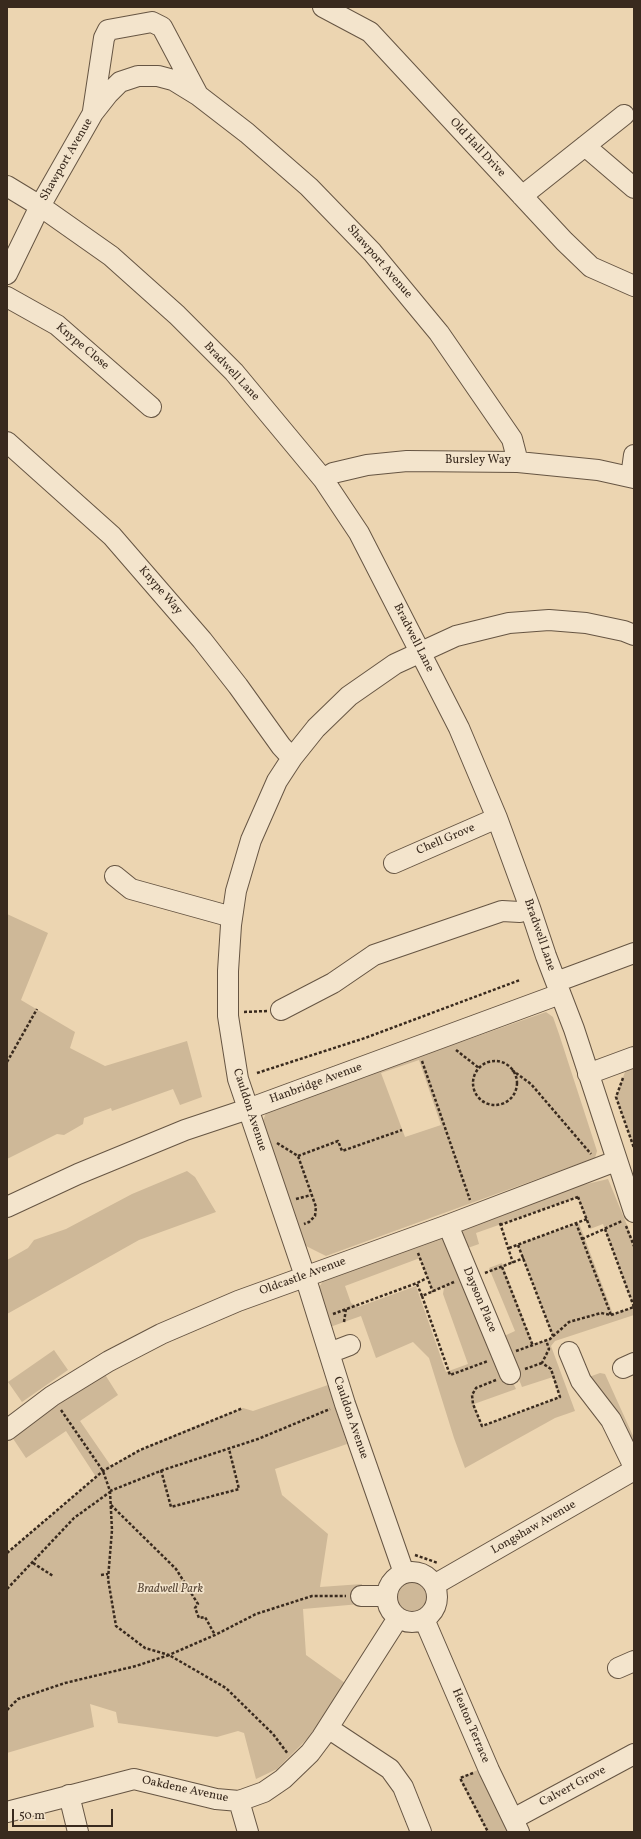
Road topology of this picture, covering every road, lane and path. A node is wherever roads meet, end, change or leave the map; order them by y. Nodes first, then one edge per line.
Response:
1 (323, 7) edge
2 (199, 96) junction
3 (93, 113) junction
4 (624, 115) dead end
5 (585, 146) junction
6 (7, 186) edge
7 (634, 188) edge
8 (522, 196) junction
9 (40, 206) junction
10 (7, 274) edge
11 (634, 286) edge
12 (7, 297) edge
13 (151, 407) dead end
14 (7, 442) edge
15 (634, 455) edge
16 (518, 462) junction
17 (632, 477) edge
18 (323, 479) junction
19 (634, 635) edge
20 (420, 651) junction
21 (292, 758) junction
22 (497, 818) junction
23 (394, 863) dead end
24 (115, 876) dead end
25 (530, 908) junction
26 (232, 917) junction
27 (634, 953) edge
28 (520, 980) dead end
29 (558, 988) junction
30 (37, 1009) dead end
31 (281, 1010) joint
32 (228, 1013) junction
33 (442, 1038) junction
34 (417, 1047) junction
35 (7, 1062) edge
36 (629, 1064) edge
37 (479, 1068) junction
38 (512, 1070) junction
39 (257, 1073) dead end
40 (588, 1074) junction
41 (248, 1109) junction
42 (402, 1130) dead end
43 (272, 1140) dead end
44 (634, 1148) edge
45 (298, 1156) junction
46 (609, 1164) junction
47 (571, 1178) junction
48 (578, 1197) junction
49 (468, 1204) dead end
50 (7, 1207) edge
51 (497, 1216) junction
52 (629, 1216) edge
53 (587, 1218) junction
54 (576, 1223) junction
55 (448, 1225) junction
56 (590, 1228) dead end
57 (289, 1229) junction
58 (605, 1229) junction
59 (582, 1238) junction
60 (518, 1245) junction
61 (416, 1248) dead end
62 (509, 1248) junction
63 (524, 1258) junction
64 (513, 1263) junction
65 (469, 1275) junction
66 (305, 1276) junction
67 (427, 1278) junction
68 (417, 1283) junction
69 (433, 1292) junction
70 (422, 1296) junction
71 (634, 1307) edge
72 (346, 1309) junction
73 (327, 1316) dead end
74 (611, 1316) junction
75 (344, 1322) dead end
76 (553, 1336) junction
77 (546, 1340) junction
78 (350, 1345) dead end
79 (533, 1346) junction
80 (570, 1352) dead end
81 (329, 1353) junction
82 (509, 1354) junction
83 (542, 1363) junction
84 (510, 1374) junction
85 (52, 1396) junction
86 (345, 1404) junction
87 (243, 1408) dead end
88 (7, 1430) edge
89 (229, 1449) junction
90 (634, 1467) edge
91 (161, 1470) junction
92 (634, 1470) edge
93 (103, 1471) junction
94 (110, 1491) junction
95 (111, 1505) junction
96 (7, 1554) edge
97 (397, 1554) junction
98 (33, 1563) junction
99 (404, 1573) junction
100 (108, 1574) junction
101 (101, 1575) dead end
102 (53, 1576) dead end
103 (443, 1580) junction
104 (7, 1589) edge
105 (361, 1596) joint
106 (387, 1596) junction
107 (398, 1618) junction
108 (424, 1619) junction
109 (215, 1635) junction
110 (169, 1655) junction
111 (7, 1710) edge
112 (328, 1728) junction
113 (634, 1754) edge
114 (298, 1764) junction
115 (474, 1772) dead end
116 (69, 1795) junction
117 (239, 1801) junction
118 (7, 1812) edge
119 (516, 1826) edge
120 (78, 1832) edge
121 (248, 1832) edge
122 (421, 1832) edge
123 (488, 1832) edge

1 - 8 street, Old Hall Drive
2 - 3 street, Shawport Avenue
2 - 3 street, Shawport Avenue
2 - 16 street, Shawport Avenue
3 - 9 street, Shawport Avenue
4 - 5 street
5 - 7 street
5 - 8 street
6 - 9 street, Bradwell Lane
8 - 11 street, Old Hall Drive
9 - 10 street
9 - 18 street, Bradwell Lane
12 - 13 street, Knype Close
14 - 21 street, Knype Way
15 - 17 street
16 - 17 street, Bursley Way
16 - 18 street, Bursley Way
18 - 20 street, Bradwell Lane
19 - 20 street, Cauldon Avenue
20 - 21 street, Cauldon Avenue
20 - 22 street, Bradwell Lane
21 - 26 street, Cauldon Avenue
22 - 23 street, Chell Grove
22 - 25 street, Bradwell Lane
24 - 26 street
25 - 29 street, Bradwell Lane
25 - 31 street
26 - 32 street, Cauldon Avenue
27 - 29 street, Hanbridge Avenue
28 - 39 path
29 - 33 street, Hanbridge Avenue
29 - 40 street, Bradwell Lane
30 - 35 path
31 - 32 path
32 - 41 street, Cauldon Avenue
33 - 34 street, Hanbridge Avenue
33 - 37 path
34 - 41 street, Hanbridge Avenue
34 - 49 path
36 - 40 street
36 - 44 path
37 - 38 path
37 - 38 path
38 - 46 path
40 - 46 street, Bradwell Lane
41 - 50 street, Hanbridge Avenue
41 - 57 street, Cauldon Avenue
42 - 45 path
43 - 45 path
45 - 57 path
46 - 47 street, Oldcastle Avenue
46 - 52 street, Bradwell Lane
47 - 48 path
47 - 51 street, Oldcastle Avenue
48 - 51 path
48 - 53 path
51 - 55 street, Oldcastle Avenue
51 - 62 path
52 - 58 path
53 - 54 path
53 - 56 path
54 - 59 path
54 - 60 path
55 - 65 street, Dayson Place
55 - 66 street, Oldcastle Avenue
57 - 66 street, Cauldon Avenue
58 - 59 path
58 - 71 path
59 - 74 path
60 - 62 path
60 - 63 path
61 - 67 path
62 - 64 path
63 - 64 path
63 - 76 path
64 - 79 path
65 - 69 path
65 - 82 street, Dayson Place
66 - 81 street, Cauldon Avenue
66 - 85 street, Oldcastle Avenue
67 - 68 path
67 - 69 path
68 - 70 path
68 - 72 path
69 - 70 path
70 - 82 path
71 - 74 path
72 - 73 path
72 - 75 path
74 - 76 path
76 - 77 path
77 - 79 path
77 - 83 path
78 - 81 street
79 - 82 path
80 - 90 street
81 - 86 street, Cauldon Avenue
82 - 84 street, Dayson Place
83 - 84 path
83 - 84 path
85 - 88 street, Oldcastle Avenue
85 - 93 path
86 - 89 path
86 - 97 street, Cauldon Avenue
87 - 93 path
89 - 91 path
89 - 91 path
91 - 94 path
92 - 103 street, Longshaw Avenue
93 - 94 path
93 - 96 path
94 - 95 path
94 - 98 path
95 - 100 path
95 - 109 path
97 - 99 street, Cauldon Avenue
97 - 103 path
98 - 102 path
98 - 104 path
99 - 103 street
99 - 106 street
100 - 101 path
100 - 110 path
103 - 108 street
105 - 106 street
105 - 109 path
106 - 107 street
107 - 108 street
107 - 112 street, Oakdene Avenue
108 - 119 street, Heaton Terrace
109 - 110 path
110 - 111 path
110 - 114 path
112 - 114 street, Oakdene Avenue
112 - 122 street
113 - 119 street, Calvert Grove
114 - 117 street, Oakdene Avenue
115 - 123 path
116 - 117 street, Oakdene Avenue
116 - 118 street, Oakdene Avenue
116 - 120 street
117 - 121 street

